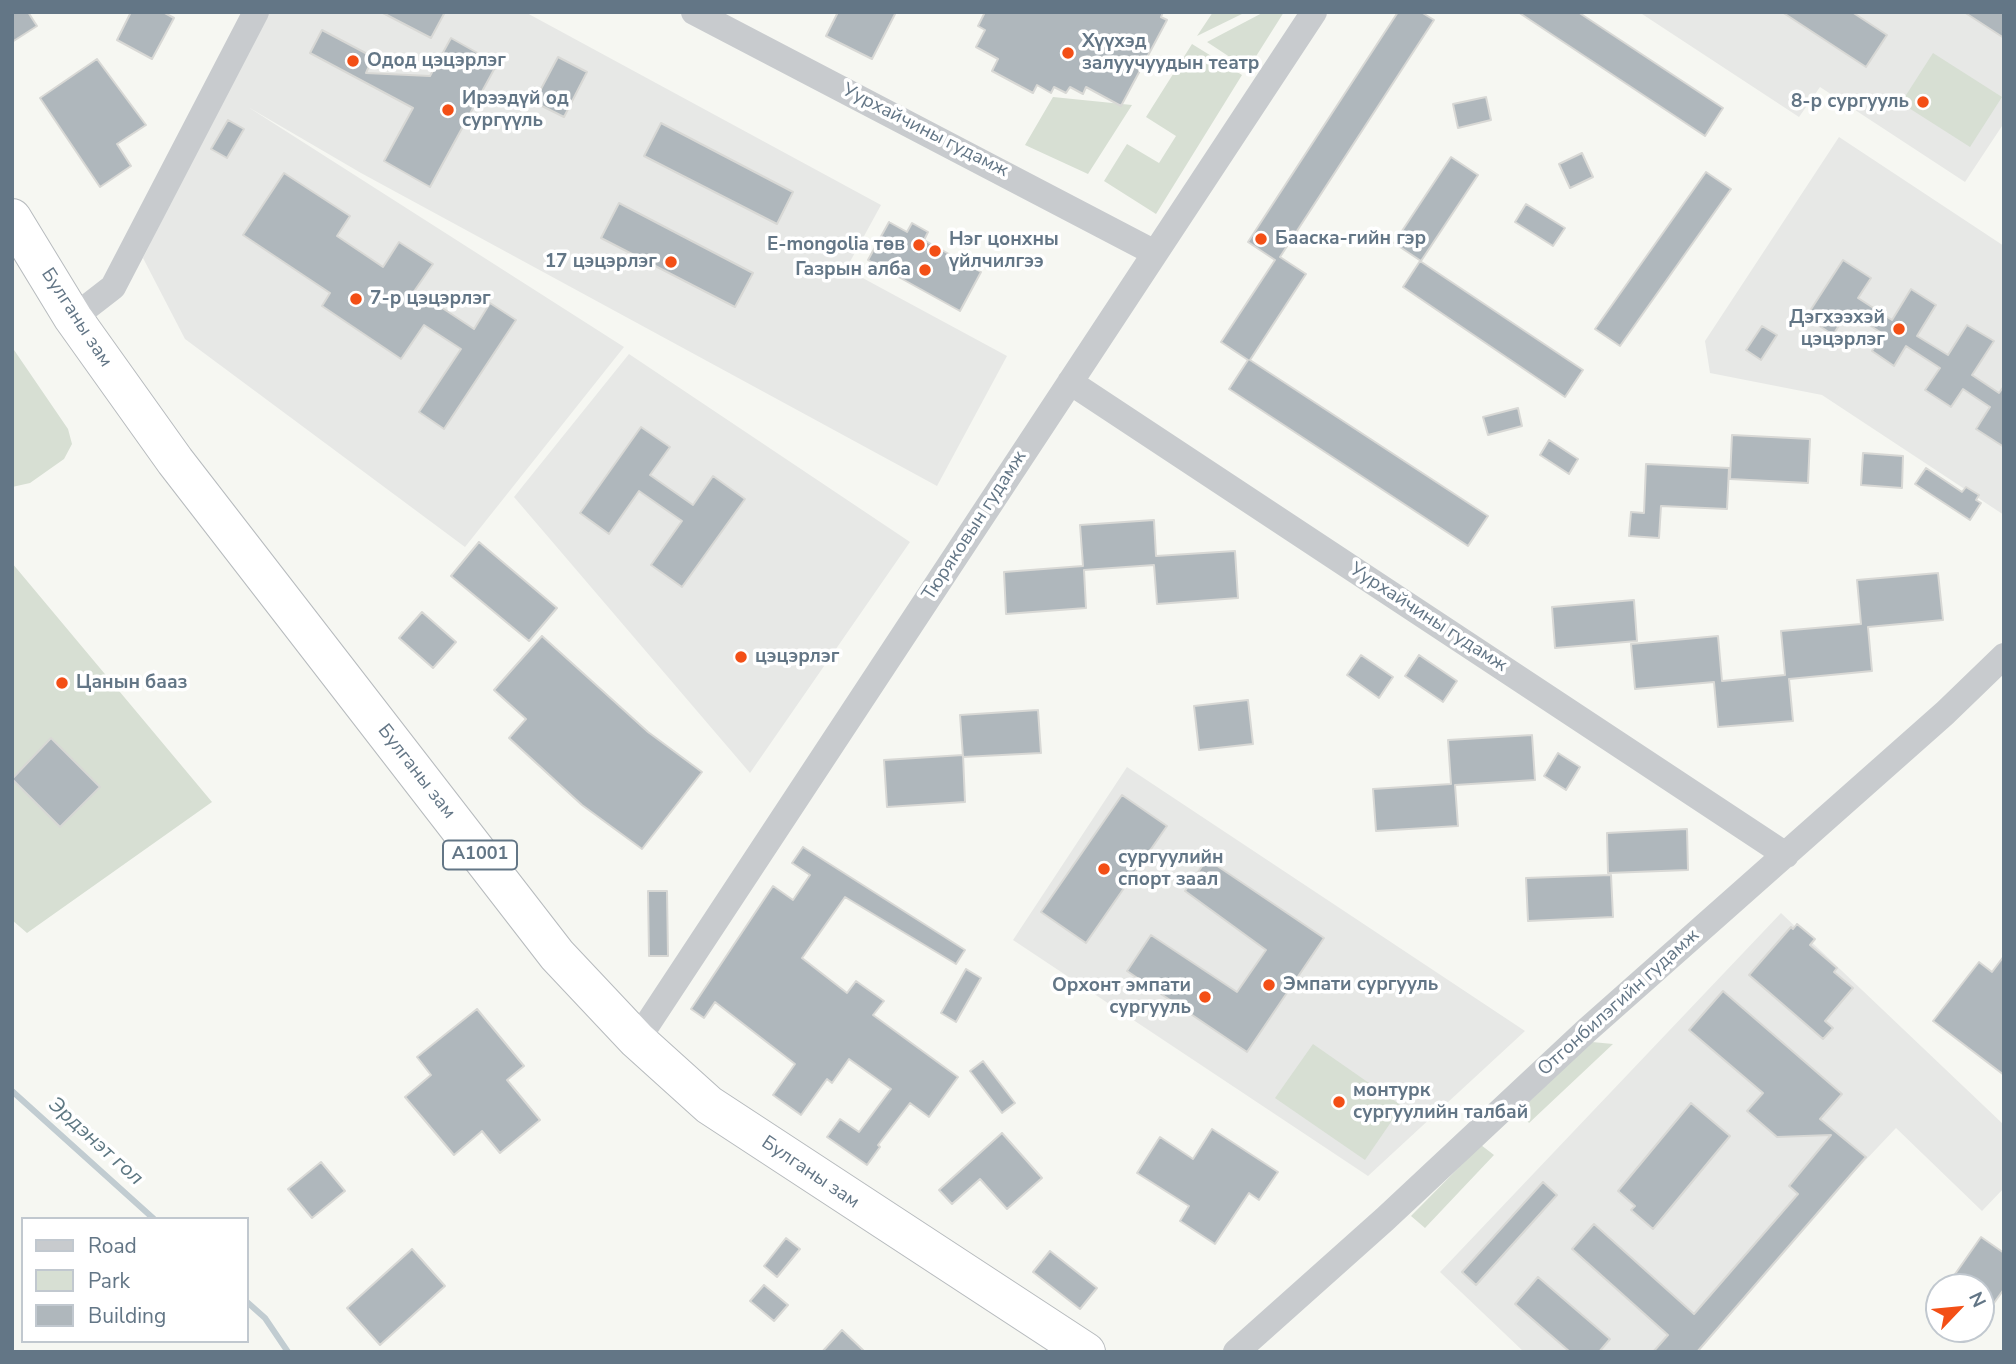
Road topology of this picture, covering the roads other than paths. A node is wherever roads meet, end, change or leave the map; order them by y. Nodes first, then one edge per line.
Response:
1 (256, 12) edge
2 (694, 12) edge
3 (1314, 12) edge
4 (12, 218) edge
5 (1155, 253) junction
6 (73, 318) junction
7 (1070, 382) junction
8 (2004, 656) edge
9 (1786, 855) junction
10 (637, 1040) junction
11 (1086, 1352) edge
12 (1236, 1352) edge

1 - 6 street
2 - 5 street, Уурхайчины гудамж
3 - 5 street, Тюряковын гудамж
4 - 6 highway, Булганы зам / A1001
5 - 7 street, Тюряковын гудамж
6 - 10 highway, Булганы зам / A1001
7 - 9 street, Уурхайчины гудамж
7 - 10 street, Тюряковын гудамж
8 - 9 street, Отгонбилэгийн гудамж
9 - 12 street, Отгонбилэгийн гудамж
10 - 11 highway, Булганы зам / A1001

